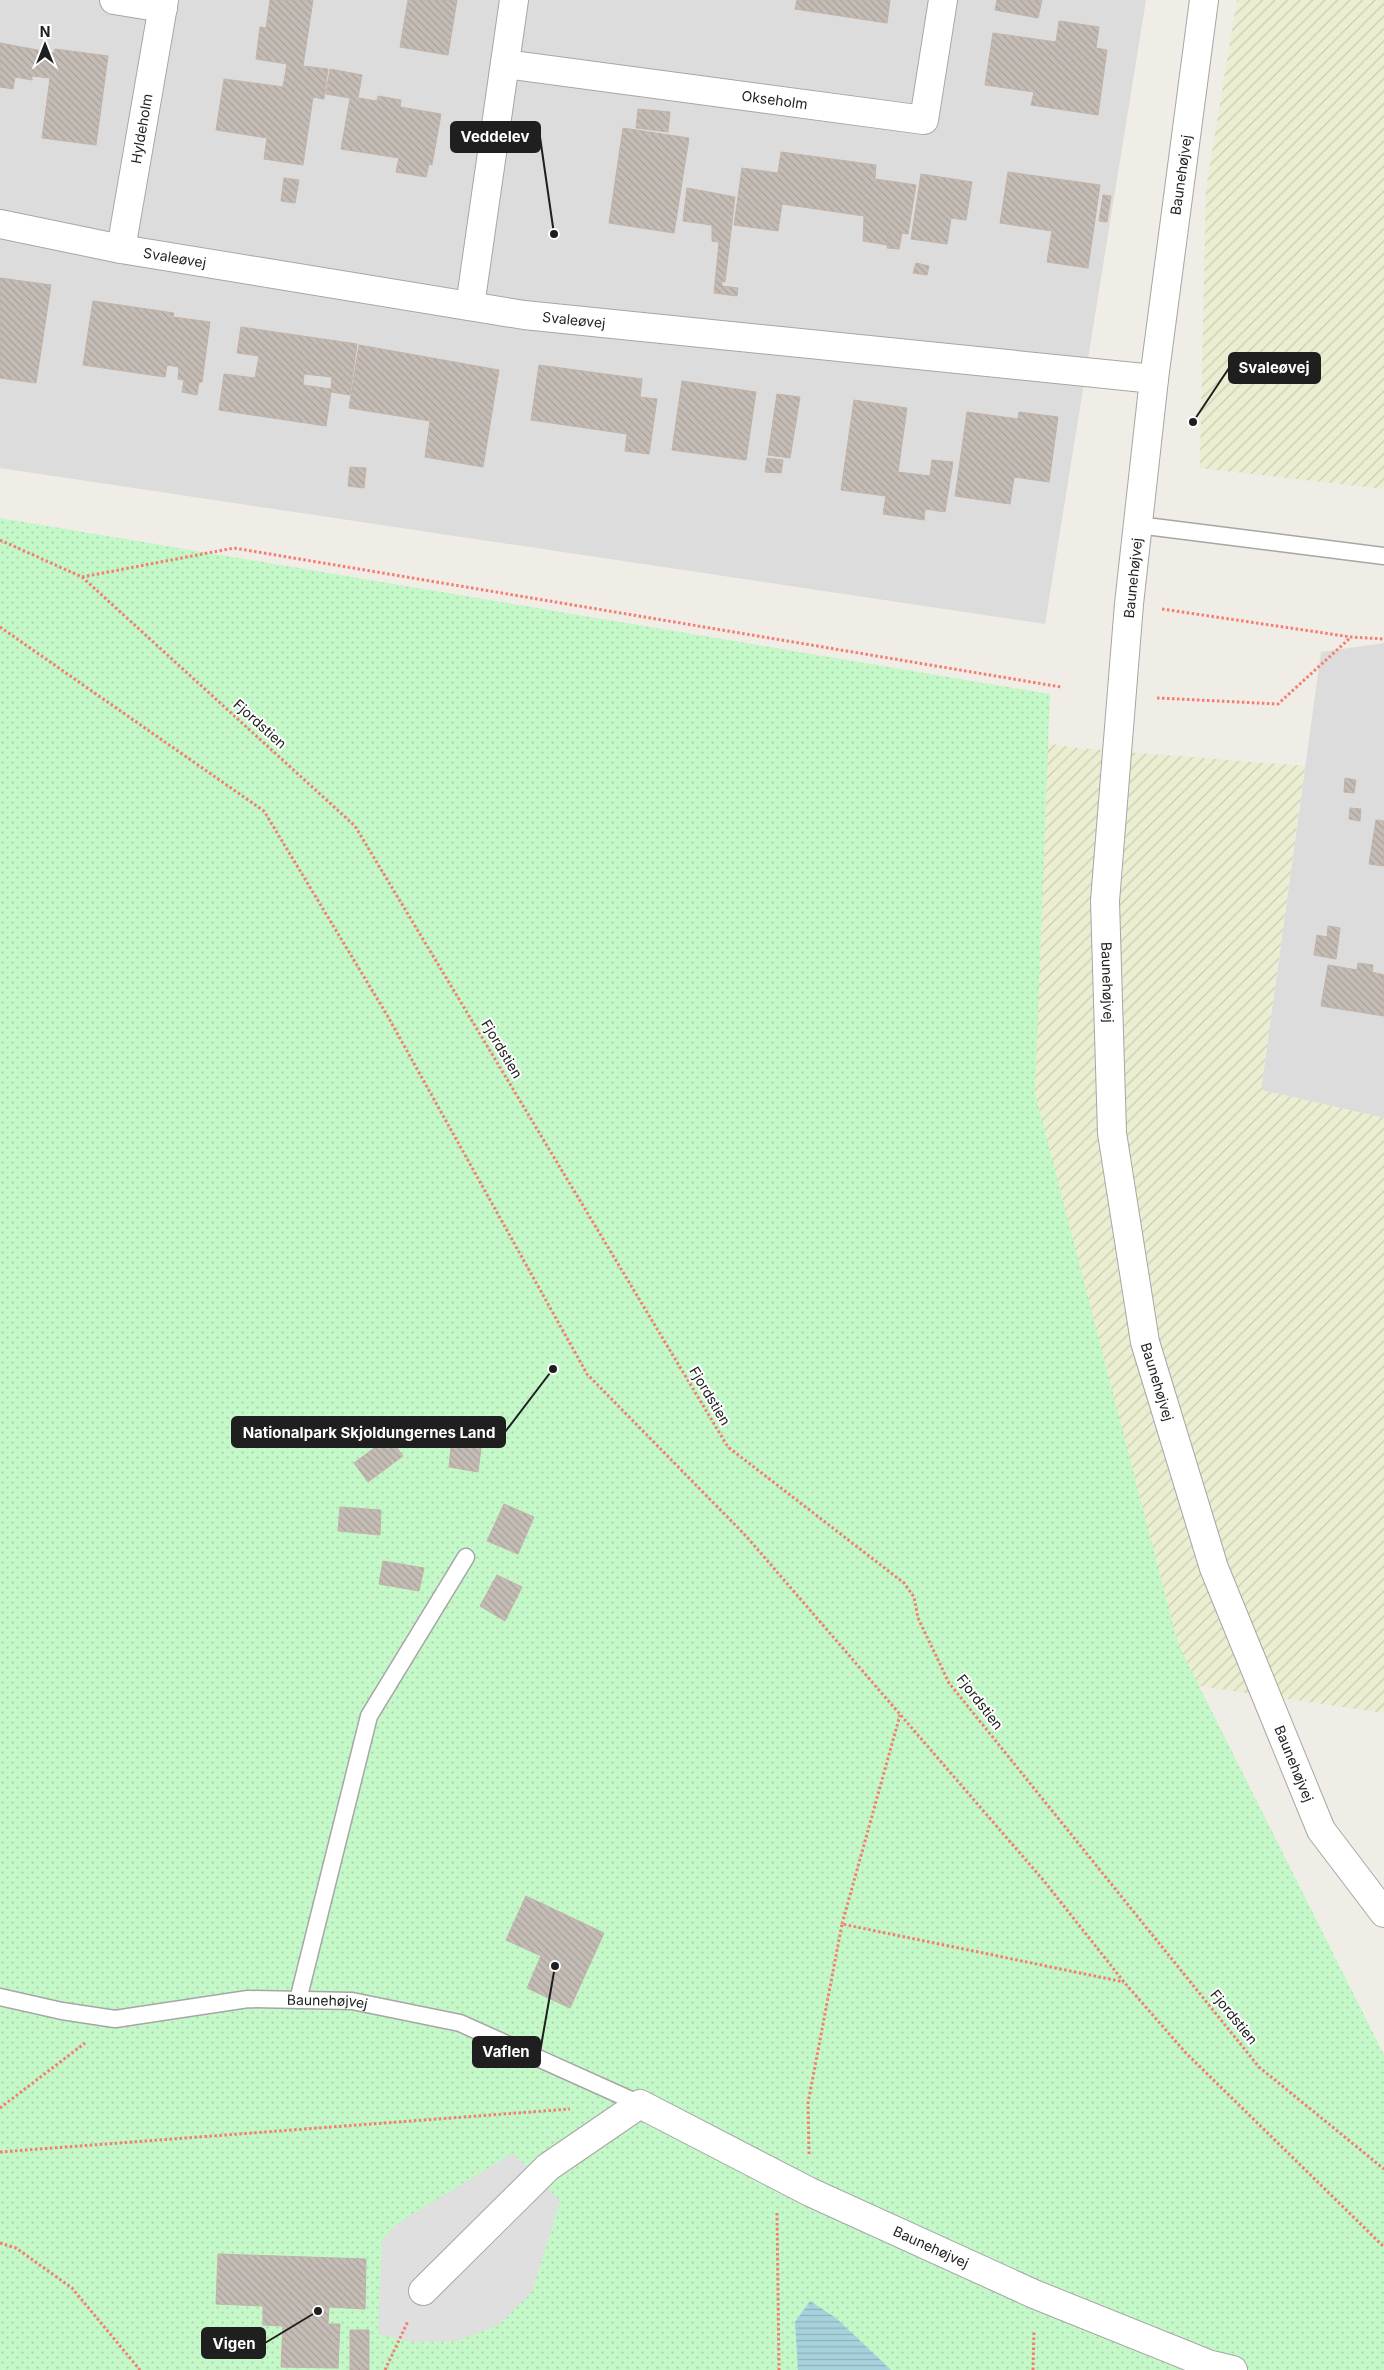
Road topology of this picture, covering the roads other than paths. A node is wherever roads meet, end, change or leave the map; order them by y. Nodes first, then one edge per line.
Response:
1 (114, 0) edge
2 (514, 0) edge
3 (943, 0) edge
4 (1204, 0) edge
5 (164, 4) edge
6 (505, 64) junction
7 (0, 224) edge
8 (120, 249) junction
9 (470, 306) junction
10 (1154, 379) junction
11 (1138, 524) junction
12 (1384, 556) edge
13 (466, 1557) dead end
14 (1384, 1913) edge
15 (0, 1997) edge
16 (298, 2000) junction
17 (640, 2104) junction
18 (422, 2290) road end
19 (1233, 2370) edge

1 - 5 street, Hyldeholm
2 - 6 street
3 - 6 street, Okseholm
4 - 10 street, Baunehøjvej
5 - 8 street, Hyldeholm
6 - 9 street
7 - 8 street, Svaleøvej
8 - 9 street, Svaleøvej
9 - 10 street, Svaleøvej
10 - 11 street, Baunehøjvej
11 - 12 lane
11 - 14 street, Baunehøjvej
13 - 16 lane
15 - 16 lane, Baunehøjvej
16 - 17 lane, Baunehøjvej
17 - 18 street
17 - 19 street, Baunehøjvej

